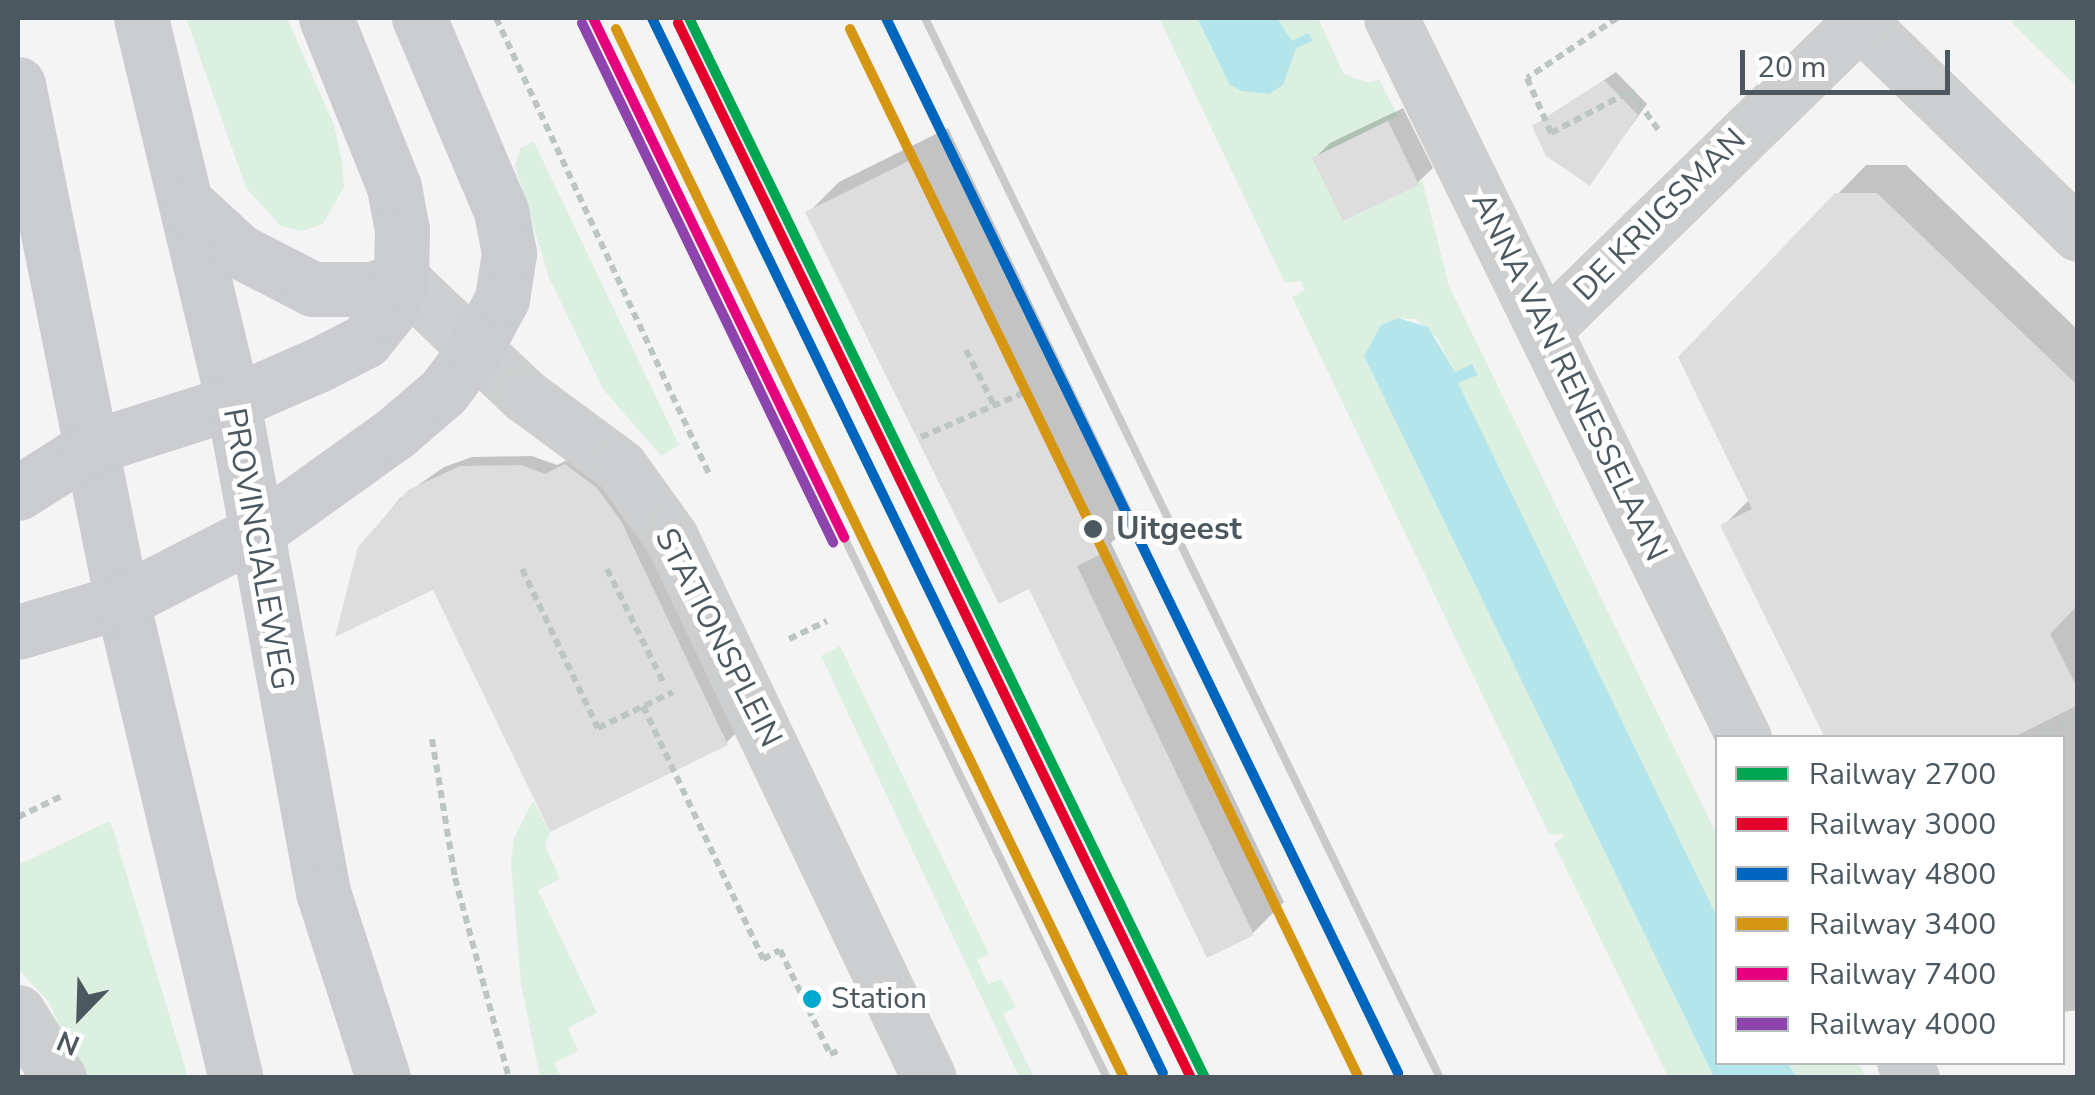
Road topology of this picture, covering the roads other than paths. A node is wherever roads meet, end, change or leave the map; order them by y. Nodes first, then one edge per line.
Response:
1 (141, 18) edge
2 (326, 18) edge
3 (419, 18) edge
4 (1391, 18) edge
5 (1862, 20) edge
6 (18, 84) edge
7 (188, 204) junction
8 (2078, 234) edge
9 (400, 278) junction
10 (1544, 330) junction
11 (474, 351) junction
12 (233, 402) junction
13 (89, 448) junction
14 (18, 493) edge
15 (257, 532) junction
16 (122, 601) junction
17 (18, 632) edge
18 (1743, 735) edge
19 (18, 1012) edge
20 (59, 1078) edge
21 (236, 1078) edge
22 (383, 1078) edge
23 (928, 1078) edge

1 - 7 main road, PROVINCIALEWEG
2 - 9 main road
3 - 11 main road
4 - 10 street, ANNA VAN RENESSELAAN
5 - 8 street
5 - 10 street, DE KRIJGSMAN
6 - 13 main road
7 - 9 main road
7 - 12 main road, PROVINCIALEWEG
9 - 11 street, STATIONSPLEIN
9 - 12 main road
10 - 18 street, ANNA VAN RENESSELAAN
11 - 15 main road
11 - 23 street, STATIONSPLEIN
12 - 13 main road
12 - 15 main road, PROVINCIALEWEG
13 - 14 main road
13 - 16 main road
15 - 16 main road
15 - 22 main road, PROVINCIALEWEG
16 - 17 main road
16 - 21 main road
19 - 20 street

